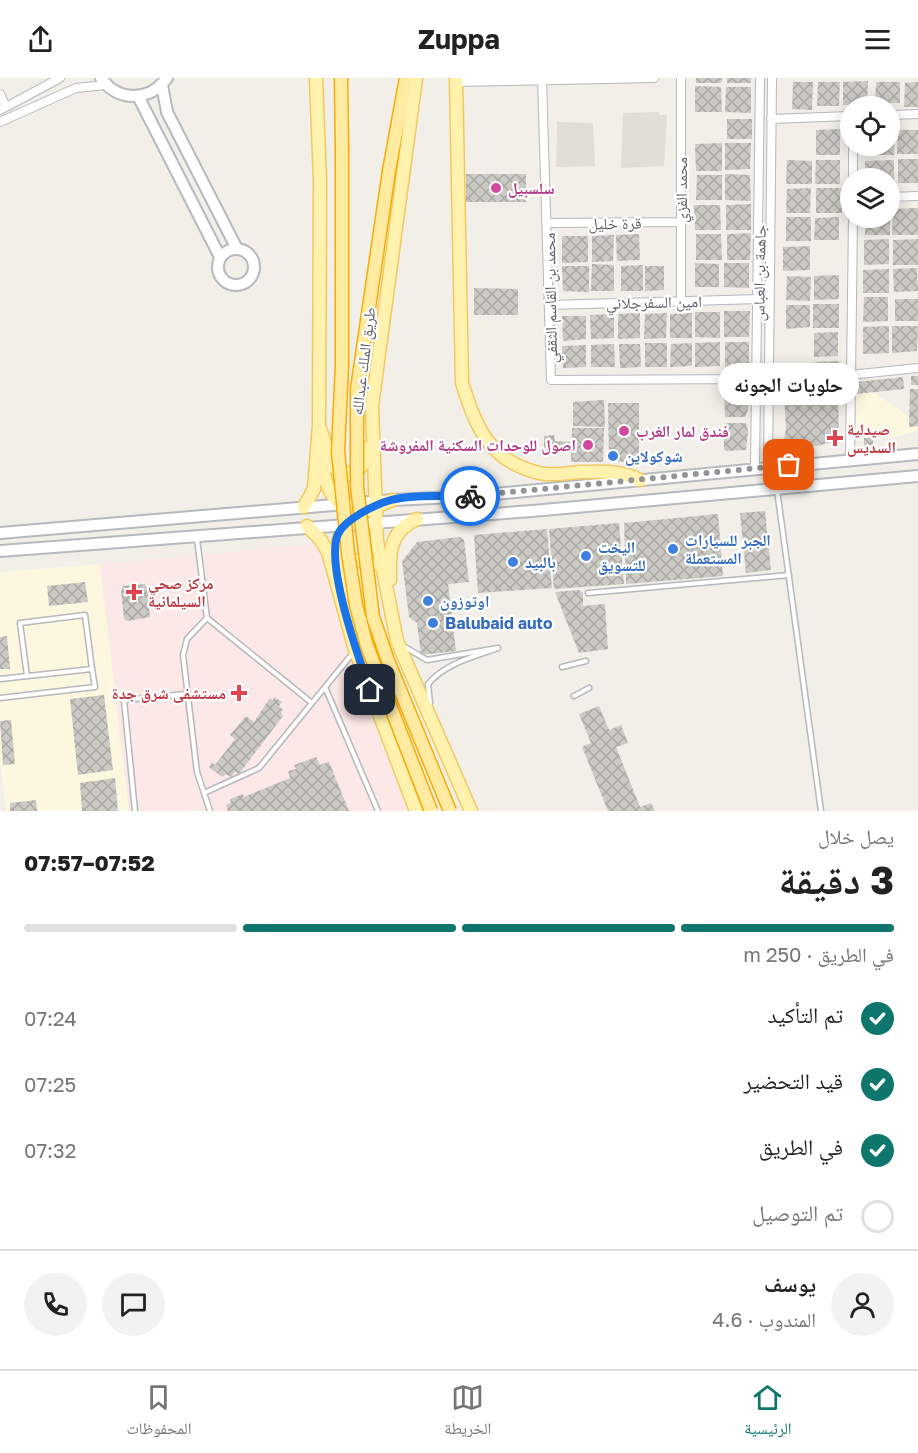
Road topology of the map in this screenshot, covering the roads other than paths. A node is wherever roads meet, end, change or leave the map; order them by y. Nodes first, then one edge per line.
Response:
1 (60, 78) edge
2 (316, 78) edge
3 (341, 78) edge
4 (406, 78) edge
5 (416, 78) edge
6 (654, 78) edge
7 (681, 78) edge
8 (760, 78) edge
9 (772, 78) edge
10 (542, 79) edge
11 (456, 80) edge
12 (164, 81) edge
13 (103, 82) edge
14 (0, 94) edge
15 (138, 96) junction
16 (3, 108) edge
17 (918, 114) edge
18 (900, 115) edge
19 (840, 116) edge
20 (771, 119) junction
21 (0, 122) edge
22 (918, 196) edge
23 (900, 197) edge
24 (681, 222) junction
25 (549, 223) junction
26 (853, 228) edge
27 (237, 249) junction
28 (220, 257) junction
29 (759, 299) junction
30 (681, 302) junction
31 (550, 305) junction
32 (918, 368) edge
33 (850, 375) junction
34 (758, 379) junction
35 (318, 425) junction
36 (372, 432) junction
37 (918, 454) edge
38 (850, 460) junction
39 (768, 467) junction
40 (755, 468) junction
41 (918, 476) edge
42 (640, 480) junction
43 (777, 489) junction
44 (393, 500) joint
45 (339, 504) junction
46 (374, 505) junction
47 (304, 507) junction
48 (360, 516) junction
49 (417, 519) junction
50 (376, 521) junction
51 (348, 523) junction
52 (307, 526) junction
53 (0, 533) edge
54 (197, 535) junction
55 (0, 550) edge
56 (789, 575) junction
57 (588, 593) dead end
58 (343, 604) junction
59 (391, 611) junction
60 (207, 618) junction
61 (397, 641) junction
62 (355, 650) junction
63 (586, 661) dead end
64 (562, 667) dead end
65 (92, 669) junction
66 (27, 676) junction
67 (0, 679) edge
68 (325, 687) junction
69 (589, 688) dead end
70 (186, 694) junction
71 (574, 696) dead end
72 (0, 698) edge
73 (312, 703) junction
74 (431, 718) junction
75 (204, 793) junction
76 (135, 811) edge
77 (210, 811) edge
78 (378, 811) edge
79 (416, 811) edge
80 (431, 811) edge
81 (450, 811) edge
82 (471, 811) edge
83 (821, 811) edge

1 - 16 street
2 - 35 main road
3 - 80 highway, bridge
4 - 81 highway, طريق الملك عبدالله, bridge
5 - 36 main road
6 - 10 street
7 - 24 street, محمد الفزي
8 - 29 street, جاهمة بن العباس
9 - 20 street, جاهمة بن العباس
10 - 11 street
10 - 25 street, محمد بن القاسم الثقفي
11 - 42 main road
12 - 15 main road
12 - 27 main road
13 - 15 main road
13 - 21 street
14 - 16 street
15 - 28 main road
17 - 18 street
19 - 20 street
20 - 39 street, جاهمة بن العباس
22 - 23 street
24 - 25 street, قرة خليل
24 - 30 street, محمد الفزي
25 - 31 street, محمد بن القاسم الثقفي
26 - 33 street
27 - 28 main road
27 - 28 main road
29 - 30 street, امين السفرجلاني
29 - 34 street, جاهمة بن العباس
30 - 31 street, امين السفرجلاني
31 - 34 street, محمد بن القاسم الثقفي
32 - 33 street
33 - 38 street
34 - 40 street, جاهمة بن العباس
35 - 36 main road
35 - 45 main road
35 - 47 main road
36 - 46 main road
37 - 38 main road
38 - 39 main road
39 - 40 main road
40 - 42 main road
41 - 43 main road
42 - 44 main road
43 - 49 main road
43 - 56 lane
44 - 46 main road
45 - 46 main road
45 - 47 main road
45 - 48 main road
46 - 48 main road
46 - 50 main road
47 - 53 main road
48 - 50 main road
48 - 51 main road
49 - 50 main road
49 - 59 main road
50 - 51 main road
50 - 59 main road
51 - 52 main road
51 - 58 main road
52 - 54 main road
52 - 58 main road
54 - 55 main road
54 - 60 lane
56 - 57 lane
56 - 83 lane
58 - 59 main road
58 - 62 main road
59 - 61 main road
60 - 70 lane
60 - 73 lane
61 - 74 main road
61 - 74 lane
62 - 68 lane
62 - 79 main road
63 - 64 lane
65 - 66 lane
65 - 66 lane
65 - 72 lane
66 - 67 lane
68 - 73 lane
68 - 78 lane
69 - 71 lane
70 - 75 lane
70 - 76 lane
73 - 75 lane
74 - 82 main road
75 - 77 lane

